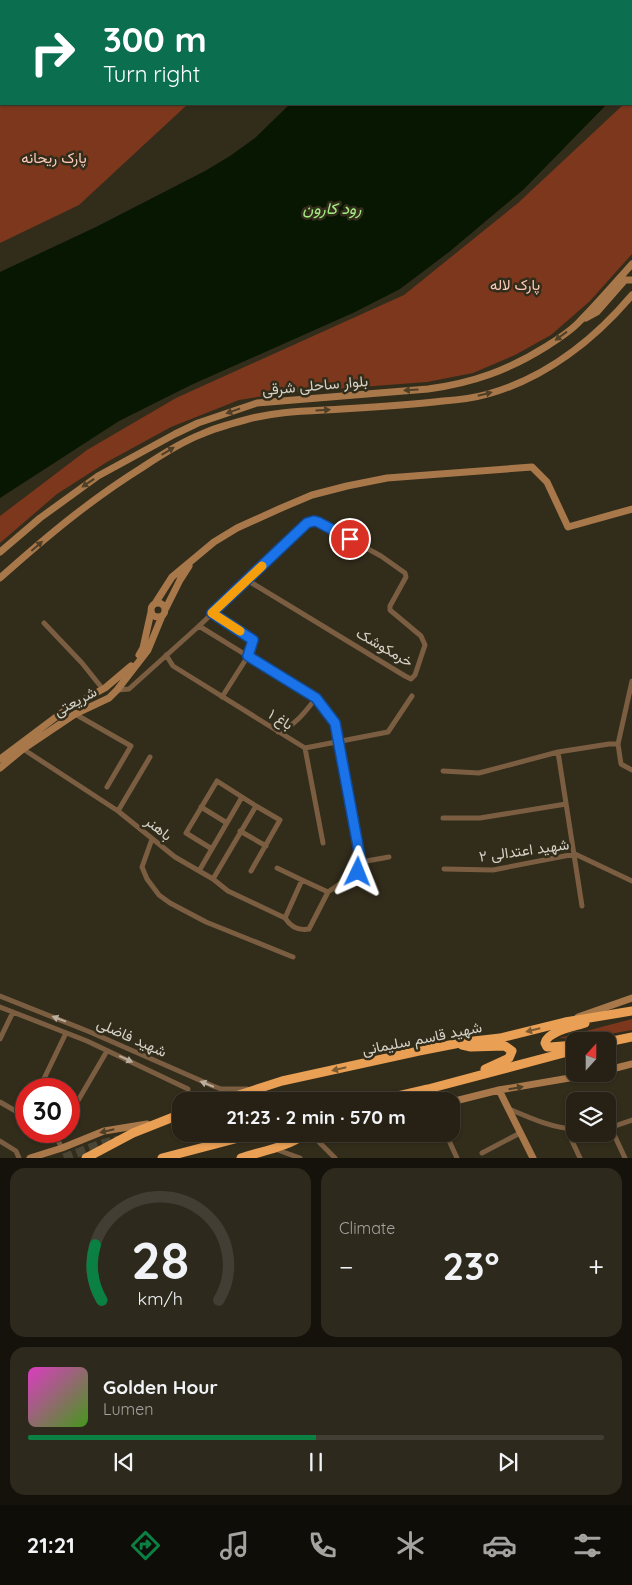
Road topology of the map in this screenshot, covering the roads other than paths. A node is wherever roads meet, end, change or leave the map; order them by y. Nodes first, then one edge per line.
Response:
1 (632, 264) edge
2 (632, 280) edge
3 (632, 295) edge
4 (579, 322) junction
5 (632, 509) edge
6 (0, 552) edge
7 (194, 560) junction
8 (3, 573) edge
9 (0, 578) edge
10 (247, 580) junction
11 (156, 602) junction
12 (166, 608) junction
13 (151, 612) junction
14 (212, 613) junction
15 (162, 616) junction
16 (44, 623) dead end
17 (199, 626) junction
18 (166, 655) junction
19 (248, 656) junction
20 (129, 671) junction
21 (632, 681) edge
22 (102, 689) junction
23 (117, 690) junction
24 (412, 696) dead end
25 (222, 697) junction
26 (107, 698) junction
27 (316, 698) junction
28 (68, 708) junction
29 (75, 714) junction
30 (278, 732) junction
31 (339, 742) junction
32 (618, 744) junction
33 (23, 748) junction
34 (305, 748) junction
35 (558, 752) junction
36 (150, 757) dead end
37 (0, 759) edge
38 (0, 768) edge
39 (632, 770) edge
40 (443, 771) dead end
41 (107, 787) dead end
42 (242, 797) junction
43 (566, 804) junction
44 (256, 806) junction
45 (201, 807) junction
46 (118, 811) junction
47 (443, 818) dead end
48 (227, 824) junction
49 (240, 831) junction
50 (152, 839) junction
51 (323, 843) dead end
52 (266, 846) junction
53 (212, 849) junction
54 (575, 854) junction
55 (389, 857) dead end
56 (361, 862) junction
57 (277, 868) dead end
58 (444, 869) dead end
59 (199, 871) junction
60 (252, 871) dead end
61 (213, 879) junction
62 (302, 880) junction
63 (632, 881) edge
64 (328, 892) junction
65 (582, 906) dead end
66 (285, 918) junction
67 (293, 957) dead end
68 (0, 996) edge
69 (632, 998) edge
70 (0, 1007) edge
71 (632, 1011) edge
72 (13, 1012) junction
73 (614, 1014) junction
74 (566, 1022) junction
75 (66, 1033) junction
76 (632, 1036) edge
77 (0, 1039) edge
78 (616, 1040) edge
79 (456, 1043) junction
80 (566, 1046) edge
81 (107, 1051) junction
82 (566, 1052) edge
83 (632, 1064) edge
84 (616, 1068) edge
85 (189, 1076) junction
86 (44, 1078) edge
87 (566, 1079) edge
88 (448, 1084) junction
89 (184, 1087) junction
90 (255, 1089) junction
91 (499, 1090) junction
92 (188, 1092) edge
93 (246, 1092) edge
94 (414, 1092) edge
95 (80, 1097) edge
96 (460, 1100) edge
97 (0, 1102) edge
98 (508, 1108) junction
99 (15, 1110) edge
100 (172, 1116) edge
101 (632, 1120) edge
102 (155, 1123) junction
103 (616, 1126) edge
104 (566, 1128) edge
105 (520, 1133) junction
106 (0, 1141) edge
107 (616, 1141) edge
108 (223, 1142) edge
109 (289, 1142) edge
110 (317, 1142) edge
111 (450, 1142) edge
112 (573, 1142) edge
113 (59, 1143) edge
114 (62, 1148) junction
115 (272, 1148) junction
116 (482, 1153) dead end
117 (19, 1158) edge
118 (30, 1158) edge
119 (86, 1158) edge
120 (162, 1158) edge
121 (241, 1158) edge
122 (300, 1158) edge
123 (335, 1158) edge
124 (457, 1158) edge
125 (532, 1158) edge
126 (580, 1158) edge
127 (625, 1158) edge

1 - 4 main road, بلوار ساحلی شرقی
2 - 4 main road
8 -> 3 main road, بلوار ساحلی شرقی
4 -> 6 main road, بلوار ساحلی شرقی
5 - 7 main road
7 - 11 main road
7 - 12 main road
8 - 9 main road, بلوار ساحلی شرقی
10 - 10 street, خرمکوشک
10 - 14 street, خرمکوشک
11 - 12 main road
11 - 13 main road
12 - 15 main road
13 - 15 main road
13 - 20 main road, شریعتی
14 - 17 street, خرمکوشک
14 - 19 street
15 - 20 main road, شریعتی
16 - 22 street
17 - 18 street, خرمکوشک
17 - 19 street
18 - 23 street, خرمکوشک
18 - 25 street, باغ ۱
19 - 25 street
19 - 27 street
20 - 22 main road, شریعتی
20 - 23 main road, شریعتی
21 - 32 street
22 - 26 main road
22 - 28 main road, شریعتی
23 - 26 main road, شریعتی
24 - 31 street
25 - 30 street, باغ ۱
26 - 29 main road, شریعتی
27 - 30 street
27 - 31 street
28 - 29 main road
28 - 37 main road, شریعتی
29 - 33 main road, شریعتی
29 - 41 street
30 - 34 street, باغ ۱
31 - 34 street
31 - 56 street
32 - 35 street
32 - 39 street
33 - 38 main road, شریعتی
33 - 46 street, باهنر
34 - 51 street
35 - 40 street
35 - 43 street
36 - 46 street
42 - 44 street
42 - 45 street
42 - 48 street
43 - 47 street
43 - 54 street
44 - 49 street
44 - 52 street
45 - 48 street
45 - 53 street
46 - 50 street, باهنر
48 - 53 street
49 - 52 street
49 - 61 street
50 - 59 street, باهنر
50 - 67 street
52 - 60 street
53 - 59 street
54 - 58 street, شهید اعتدالی ۲
54 - 63 street, شهید اعتدالی ۲
54 - 65 street
55 - 56 street
56 - 64 street
57 - 62 street
59 - 61 street, باهنر
61 - 66 street, باهنر
62 - 64 street
62 - 66 street
64 - 66 street, باهنر
85 -> 68 street, شهید فاضلی
69 - 74 main road
70 - 72 street, شهید فاضلی
71 - 73 highway, شهید قاسم سلیمانی
72 - 75 street, شهید فاضلی
72 - 77 street
73 - 74 highway, شهید قاسم سلیمانی
73 - 80 highway
74 -> 79 highway, شهید قاسم سلیمانی
75 - 81 street, شهید فاضلی
75 - 86 street
76 - 78 highway
79 - 88 highway
79 -> 90 highway, شهید قاسم سلیمانی
81 -> 89 street, شهید فاضلی
81 - 95 street
82 - 88 highway
83 - 84 main road
85 - 89 street
90 -> 85 street, شهید فاضلی
91 -> 87 main road
88 - 94 highway
89 - 92 street
90 - 93 highway, شهید قاسم سلیمانی
91 - 96 main road
91 - 98 main road
97 - 99 street
98 - 104 street
98 - 105 main road
100 - 102 highway
101 - 103 street
102 -> 114 main road
102 - 119 highway
105 - 116 street
105 - 125 main road
106 - 117 street
107 - 127 street
108 - 120 highway
109 - 115 highway
110 - 123 street
111 - 124 street
112 - 126 street
113 - 114 street
114 - 118 main road
115 - 121 highway
115 - 122 street

